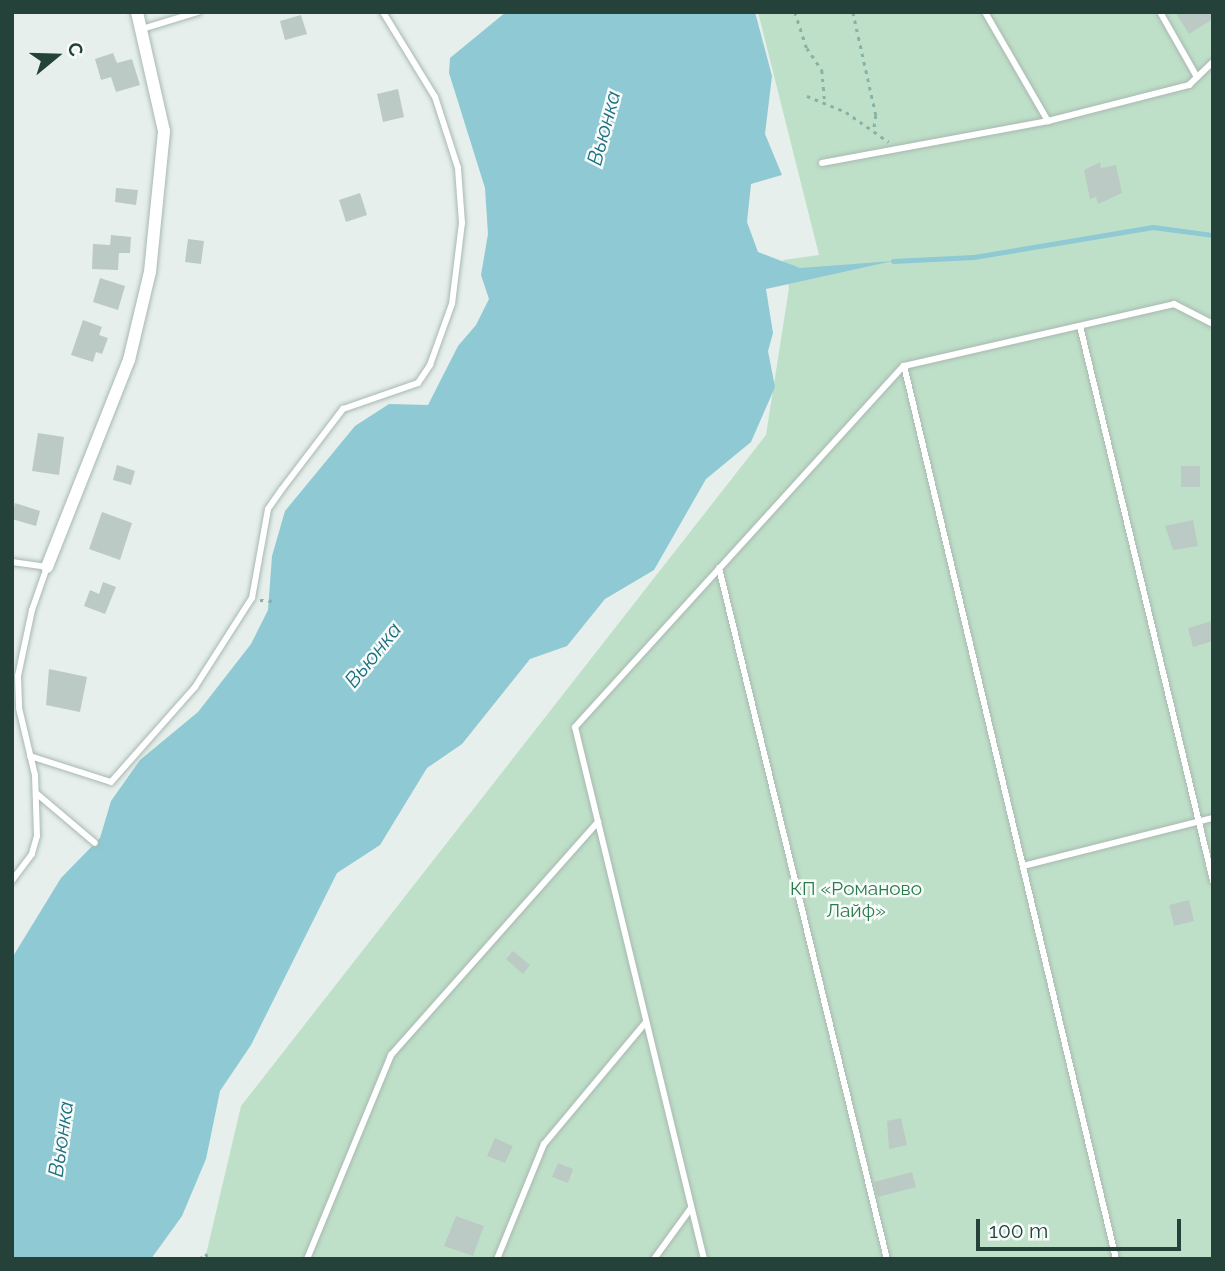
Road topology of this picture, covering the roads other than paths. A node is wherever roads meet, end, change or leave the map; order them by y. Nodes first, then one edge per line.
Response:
1 (137, 12) edge
2 (198, 12) edge
3 (383, 12) edge
4 (985, 12) edge
5 (1160, 12) edge
6 (142, 29) junction
7 (1213, 62) edge
8 (1197, 77) junction
9 (1048, 121) junction
10 (822, 163) dead end
11 (1213, 324) edge
12 (1080, 326) junction
13 (904, 366) junction
14 (12, 562) edge
15 (47, 568) junction
16 (719, 568) junction
17 (30, 756) junction
18 (36, 793) junction
19 (1213, 818) edge
20 (598, 822) junction
21 (1198, 822) junction
22 (94, 843) dead end
23 (1023, 866) junction
24 (12, 881) edge
25 (1213, 881) edge
26 (646, 1023) junction
27 (691, 1208) junction
28 (307, 1259) edge
29 (497, 1259) edge
30 (654, 1259) edge
31 (704, 1259) edge
32 (887, 1259) edge
33 (1116, 1259) edge

1 - 6 street
2 - 6 lane
3 - 17 lane
4 - 9 lane
5 - 8 lane
6 - 15 street
7 - 8 lane
8 - 9 lane
9 - 10 lane
11 - 12 lane
12 - 13 lane
12 - 21 lane
13 - 16 lane
13 - 23 lane
14 - 15 lane
15 - 17 lane
16 - 20 lane
16 - 32 lane
17 - 18 lane
18 - 22 lane
18 - 24 lane
19 - 21 lane
20 - 26 lane
20 - 28 lane
21 - 23 lane
21 - 25 lane
23 - 33 lane
26 - 27 lane
26 - 29 lane
27 - 30 lane
27 - 31 lane

